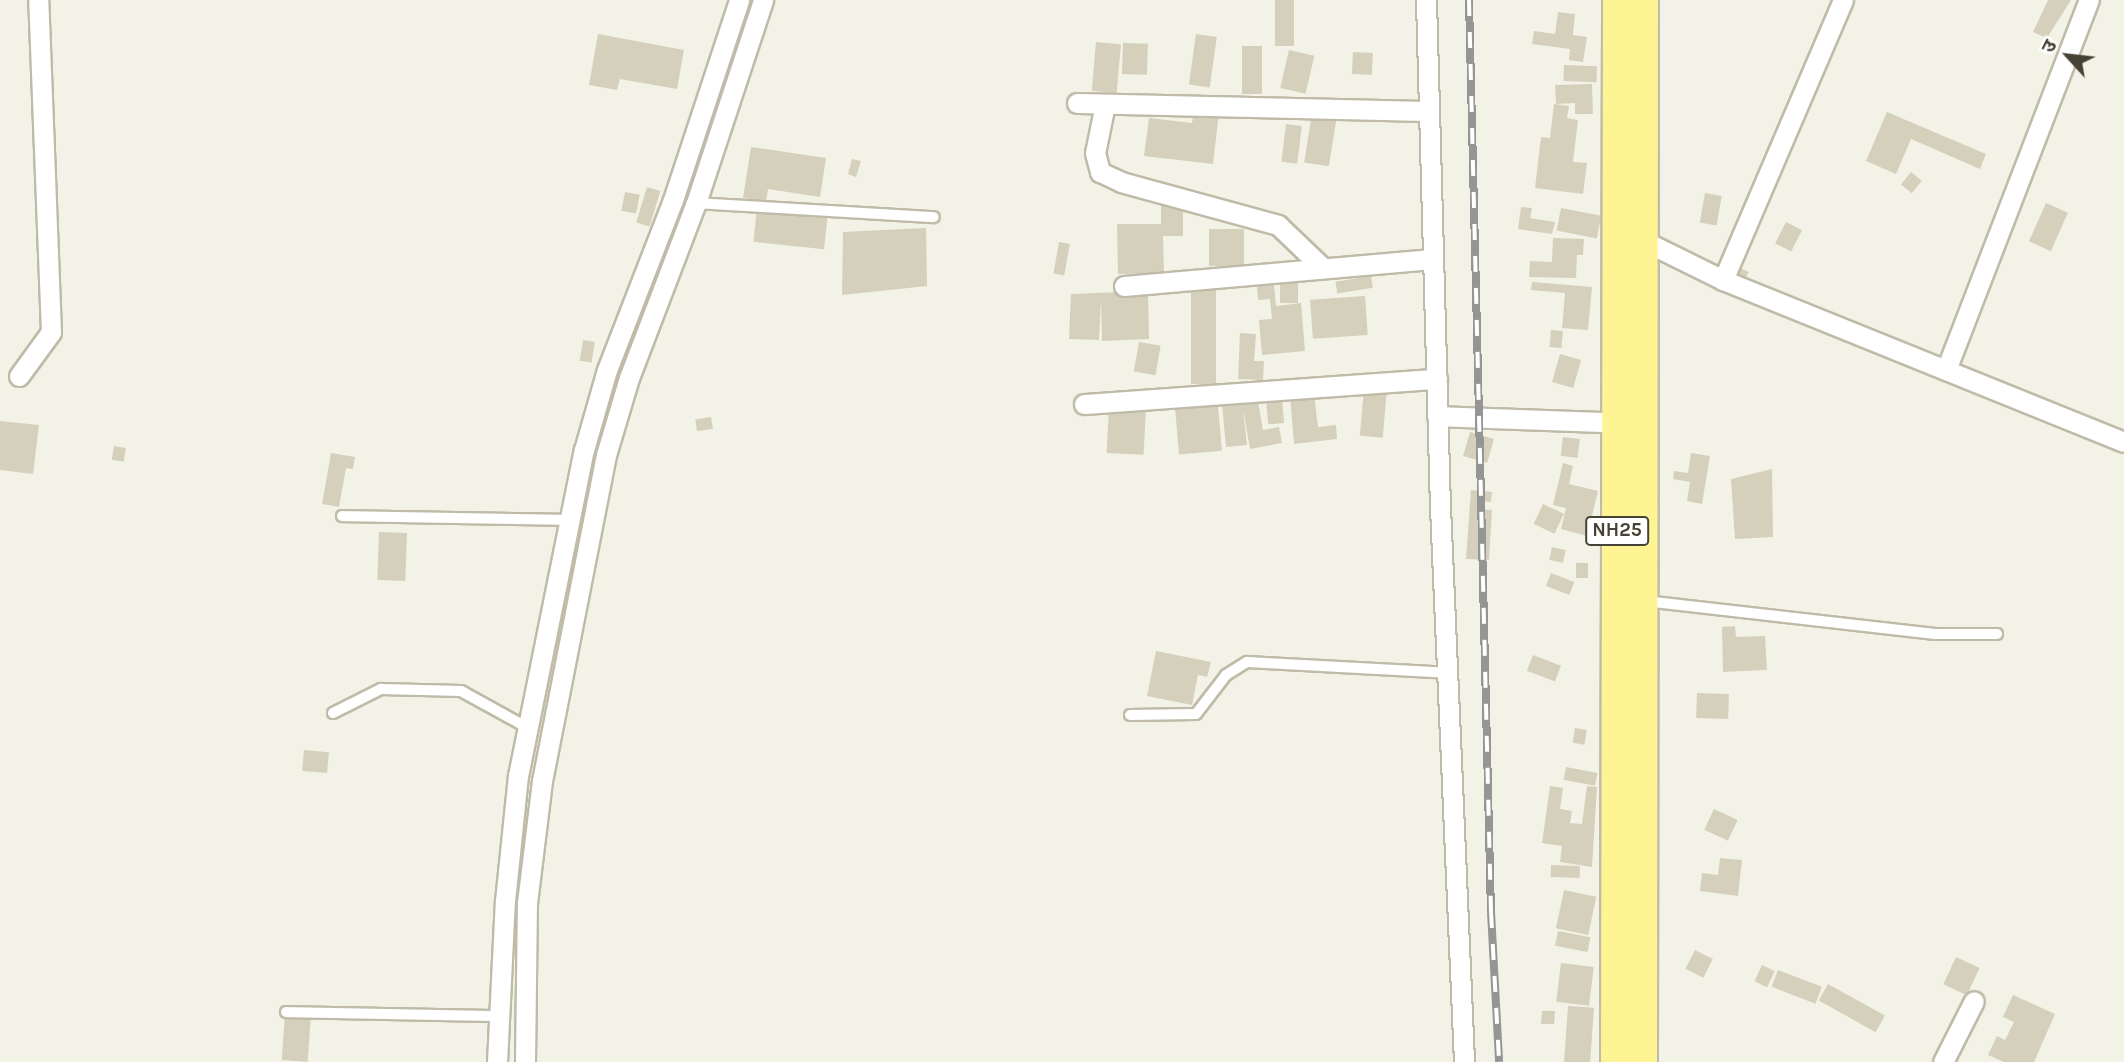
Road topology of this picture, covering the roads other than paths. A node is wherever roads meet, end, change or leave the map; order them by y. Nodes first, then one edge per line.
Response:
1 (38, 0) edge
2 (740, 0) edge
3 (764, 0) edge
4 (1426, 0) edge
5 (1619, 0) edge
6 (1642, 0) edge
7 (1843, 0) edge
8 (2089, 0) edge
9 (1077, 103) dead end
10 (1105, 104) junction
11 (1427, 111) junction
12 (696, 203) junction
13 (934, 217) dead end
14 (1642, 240) junction
15 (1432, 259) junction
16 (1323, 268) junction
17 (1723, 280) junction
18 (1124, 286) dead end
19 (1946, 370) junction
20 (19, 376) dead end
21 (1437, 379) junction
22 (1084, 404) dead end
23 (1437, 416) junction
24 (1630, 423) junction
25 (2124, 442) edge
26 (342, 516) dead end
27 (569, 520) junction
28 (1641, 601) junction
29 (1997, 634) dead end
30 (1447, 673) junction
31 (333, 713) dead end
32 (1130, 715) dead end
33 (528, 728) junction
34 (1974, 1001) dead end
35 (286, 1012) dead end
36 (500, 1016) junction
37 (498, 1062) edge
38 (525, 1062) edge
39 (1464, 1062) edge
40 (1617, 1062) edge
41 (1641, 1062) edge
42 (1943, 1062) edge

1 - 20 street
2 - 27 street
3 - 12 street
4 - 11 street
5 - 24 main road, NH25
6 - 14 main road, NH25
7 - 17 street
8 - 19 street
9 - 10 street
10 - 11 street
10 - 16 street
11 - 15 street
12 - 13 lane
12 - 38 street
14 - 17 street
14 - 24 main road, NH25
15 - 16 street
15 - 21 street
16 - 18 street
17 - 19 street
19 - 25 street
21 - 22 street
21 - 23 street
23 - 24 street
23 - 30 street
24 - 28 main road, NH25
24 - 40 main road, NH25
26 - 27 lane
27 - 33 street
28 - 29 lane
28 - 41 main road, NH25
30 - 32 lane
30 - 39 street
31 - 33 lane
33 - 36 street
34 - 42 street
35 - 36 lane
36 - 37 street

